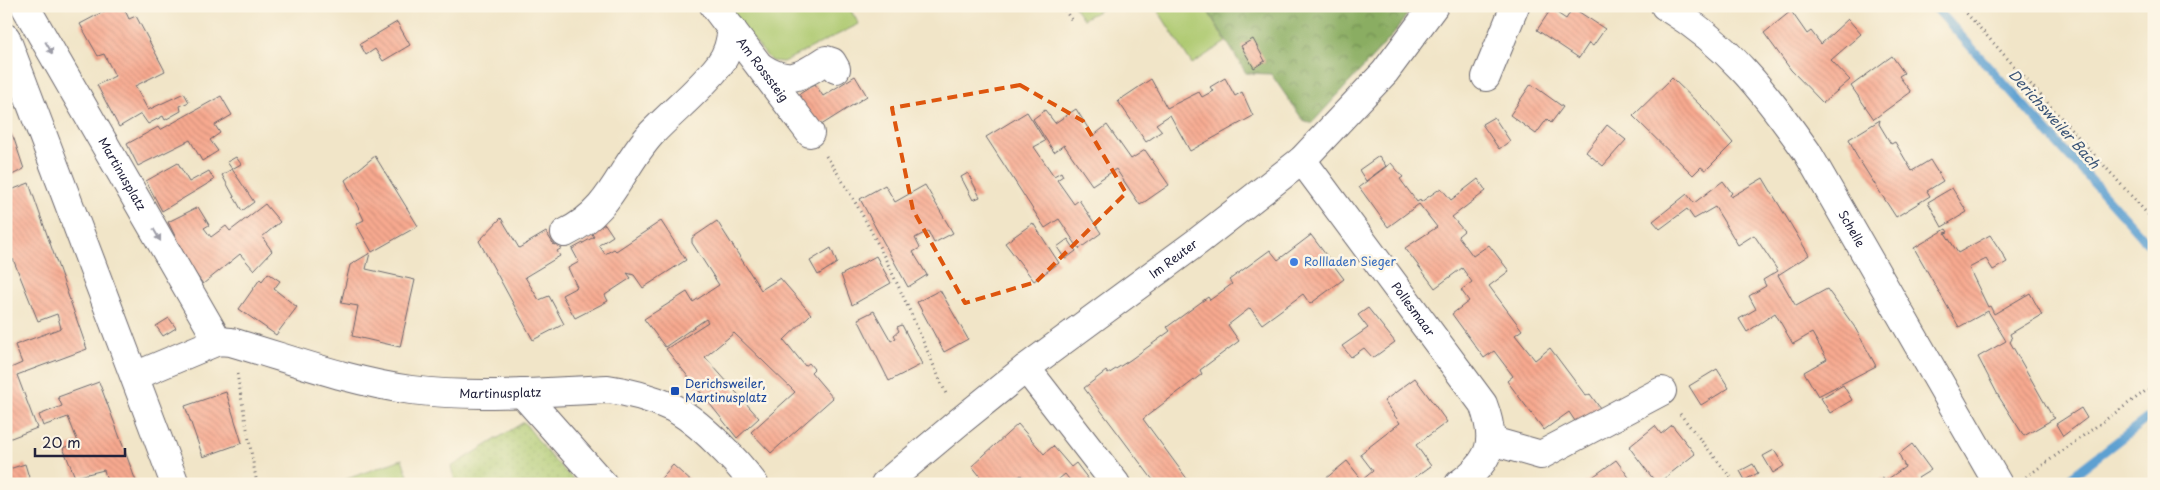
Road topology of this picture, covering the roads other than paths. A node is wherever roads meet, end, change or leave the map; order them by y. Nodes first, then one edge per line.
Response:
1 (25, 6) edge
2 (714, 6) edge
3 (1434, 6) edge
4 (1514, 6) edge
5 (1665, 6) edge
6 (732, 29) junction
7 (6, 38) edge
8 (760, 67) junction
9 (836, 69) dead end
10 (1486, 77) dead end
11 (810, 133) road end
12 (1302, 160) junction
13 (566, 233) dead end
14 (224, 341) junction
15 (1026, 368) junction
16 (135, 376) junction
17 (1662, 391) road end
18 (522, 393) junction
19 (1492, 441) junction
20 (176, 484) edge
21 (603, 484) edge
22 (754, 484) edge
23 (886, 484) edge
24 (1116, 484) edge
25 (1459, 484) edge
26 (1998, 484) edge

1 -> 14 street, Martinusplatz
2 - 6 street, Am Rosssteig
3 - 12 street, Im Reuter
4 - 10 street
5 - 26 street, Schelle
6 - 8 street, Am Rosssteig
6 - 13 street
7 - 16 street
8 - 9 street
8 - 11 street, Am Rosssteig
12 - 15 street, Im Reuter
12 - 19 street, Pollesmaar
14 - 16 street
14 - 18 street, Martinusplatz
15 - 23 street, Im Reuter
15 - 24 street
16 - 20 street
17 - 19 street
18 - 21 street
18 - 22 street, Martinusplatz
19 - 25 street

